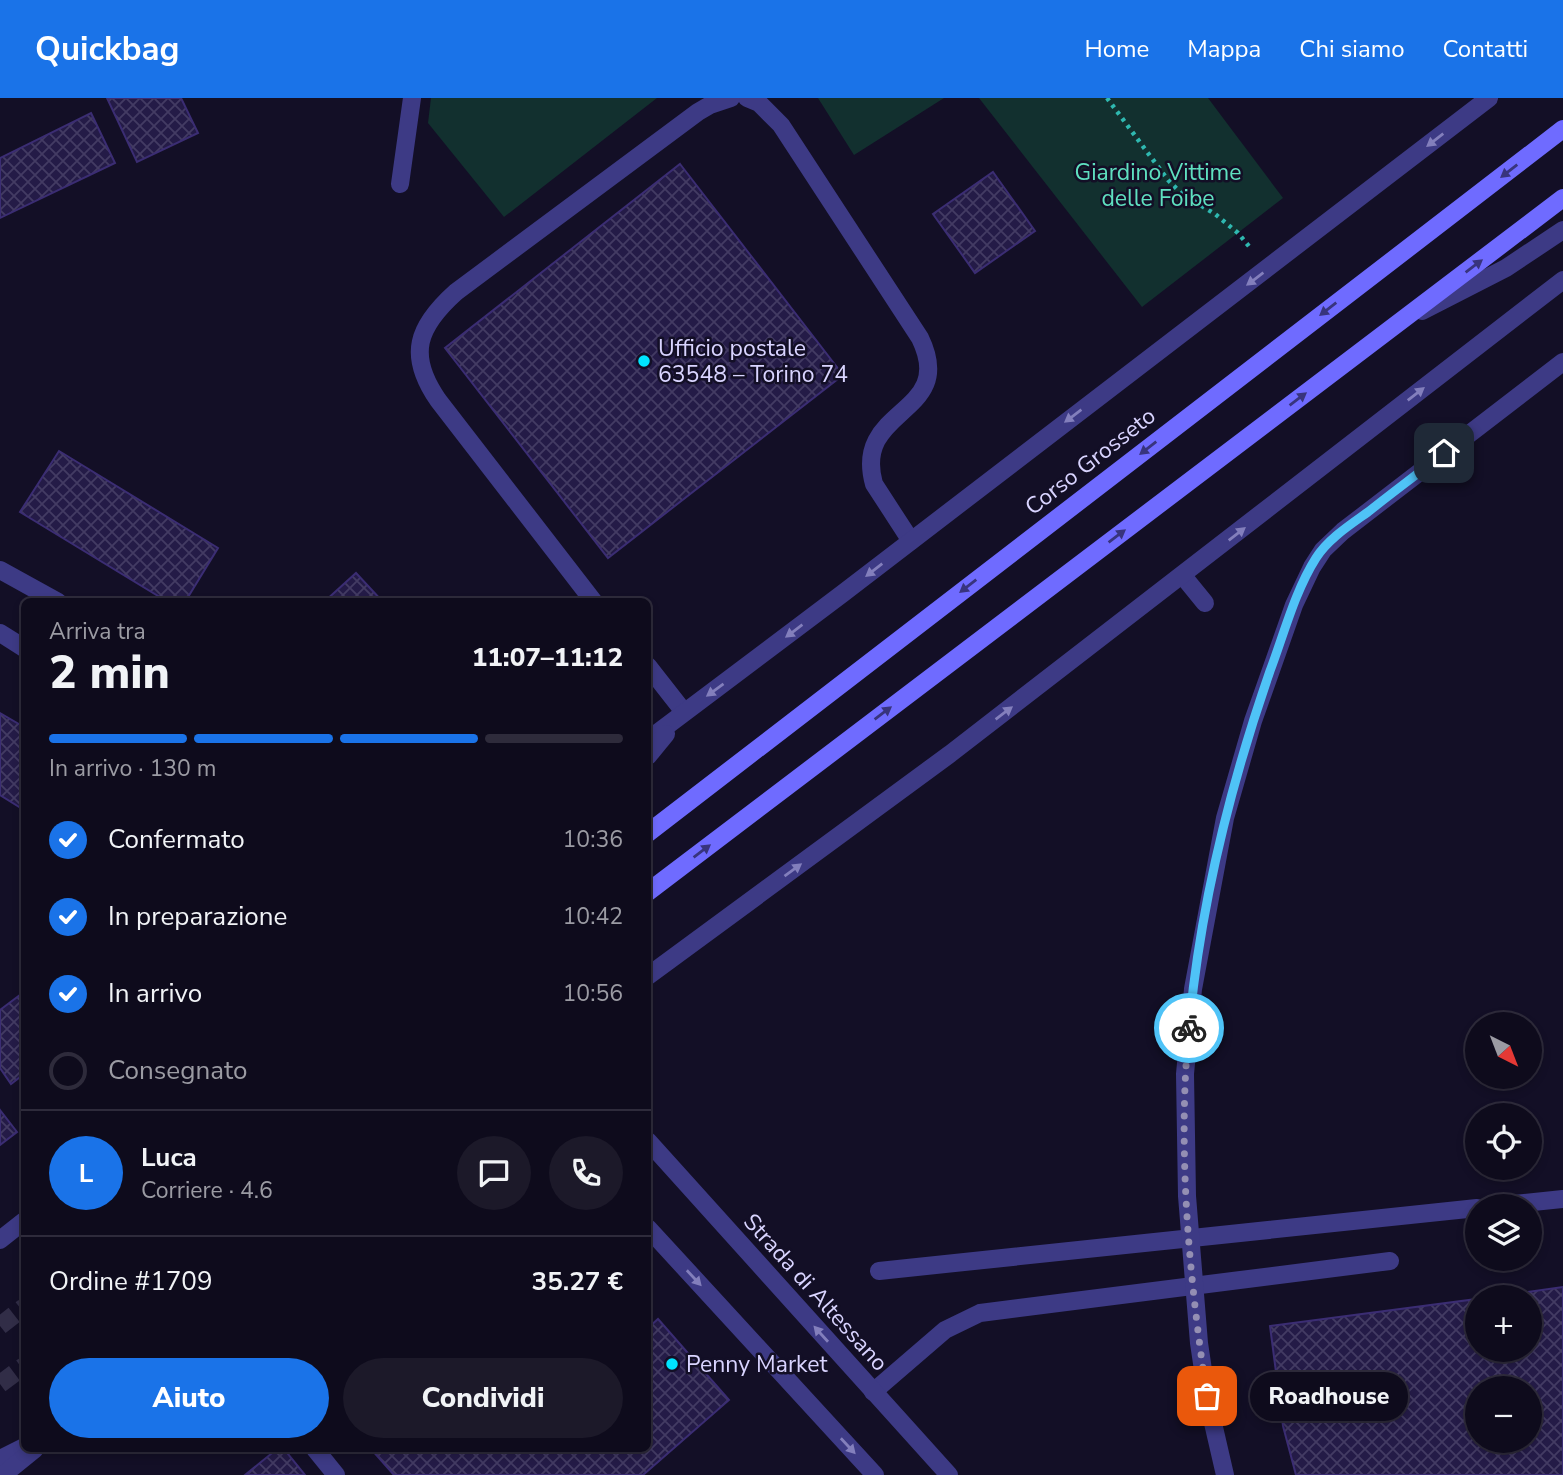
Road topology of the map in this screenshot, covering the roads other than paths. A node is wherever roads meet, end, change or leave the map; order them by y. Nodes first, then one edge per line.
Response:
1 (412, 98) edge
2 (731, 98) edge
3 (747, 98) edge
4 (1488, 98) edge
5 (1563, 129) edge
6 (400, 184) dead end
7 (1563, 198) edge
8 (1563, 230) edge
9 (1563, 280) edge
10 (1400, 322) junction
11 (1563, 362) edge
12 (911, 541) junction
13 (0, 570) edge
14 (1183, 576) junction
15 (51, 598) edge
16 (591, 598) edge
17 (1205, 603) dead end
18 (0, 634) edge
19 (21, 646) edge
20 (651, 670) edge
21 (684, 712) junction
22 (651, 738) edge
23 (651, 752) edge
24 (651, 831) edge
25 (651, 890) edge
26 (652, 969) edge
27 (651, 1144) edge
28 (1563, 1199) edge
29 (1542, 1201) edge
30 (1465, 1209) edge
31 (21, 1223) edge
32 (651, 1231) edge
33 (1190, 1237) junction
34 (0, 1240) edge
35 (1390, 1261) dead end
36 (879, 1271) dead end
37 (1193, 1284) junction
38 (873, 1391) junction
39 (21, 1448) edge
40 (31, 1452) edge
41 (317, 1452) edge
42 (0, 1459) edge
43 (3, 1475) edge
44 (336, 1475) edge
45 (875, 1475) edge
46 (949, 1475) edge
47 (1225, 1475) edge

1 - 6 street
2 - 16 street
3 - 12 street
4 -> 12 street, Corso Grosseto
5 -> 24 main road, Corso Grosseto
10 -> 7 main road
8 - 10 street
14 -> 9 street
25 -> 10 main road
11 - 33 street
12 -> 21 street, Corso Grosseto
13 - 15 street
14 - 17 street
26 -> 14 street
18 - 19 street
20 - 21 street
21 - 22 street, Corso Grosseto
21 - 23 street, Corso Grosseto
38 -> 27 street, Strada di Altessano
28 - 29 street
30 - 33 street
31 - 34 street
32 -> 45 street
33 - 36 street
33 - 37 street
35 - 37 street
37 - 38 street
37 - 47 street
38 - 46 street, Strada di Altessano
39 - 42 street
40 - 43 street
41 - 44 street

